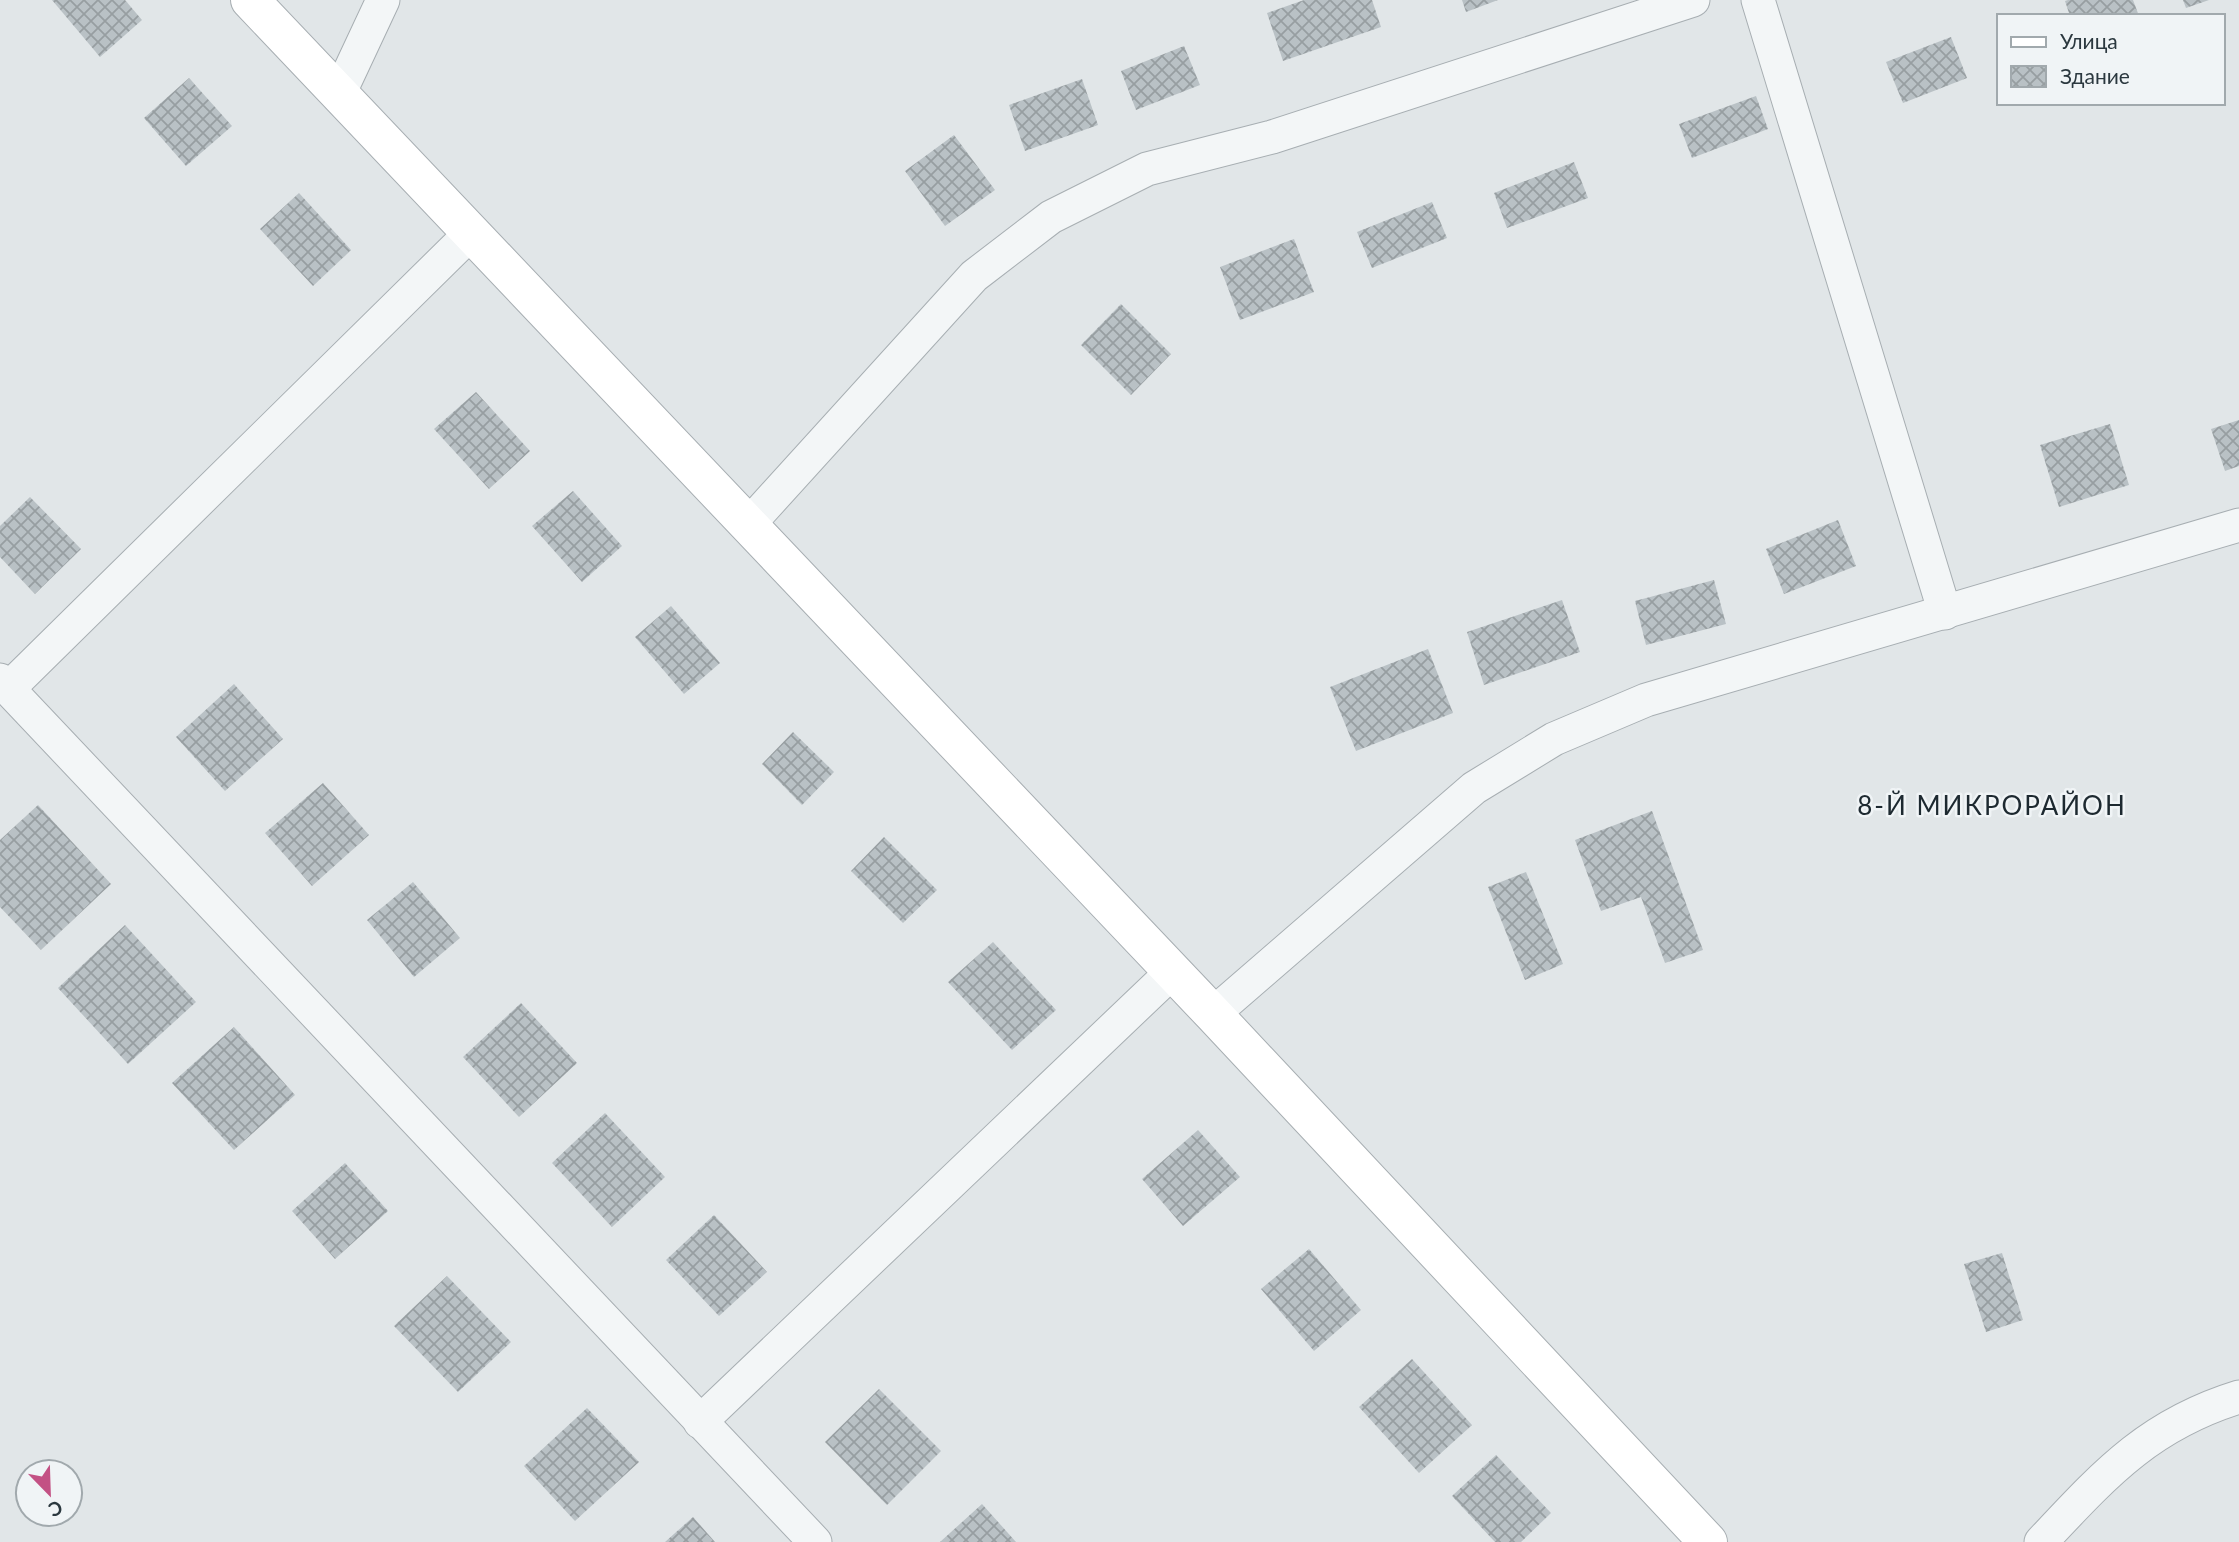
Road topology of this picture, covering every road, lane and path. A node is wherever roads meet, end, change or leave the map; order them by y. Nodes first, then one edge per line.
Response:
1 (250, 0) edge
2 (383, 0) edge
3 (1693, 0) edge
4 (1758, 0) edge
5 (339, 93) junction
6 (471, 233) junction
7 (748, 525) junction
8 (2239, 525) edge
9 (1945, 613) junction
10 (4, 684) edge
11 (1171, 973) junction
12 (1213, 1014) junction
13 (2239, 1397) edge
14 (699, 1422) junction
15 (815, 1542) edge
16 (1708, 1542) edge
17 (2041, 1542) edge

1 - 5 street
2 - 5 street
3 - 7 street
4 - 9 street
5 - 6 street
6 - 7 street
6 - 10 street
7 - 11 street
8 - 9 street
9 - 12 street
10 - 14 street
11 - 12 street
11 - 14 street
12 - 16 street
13 - 17 street
14 - 15 street

